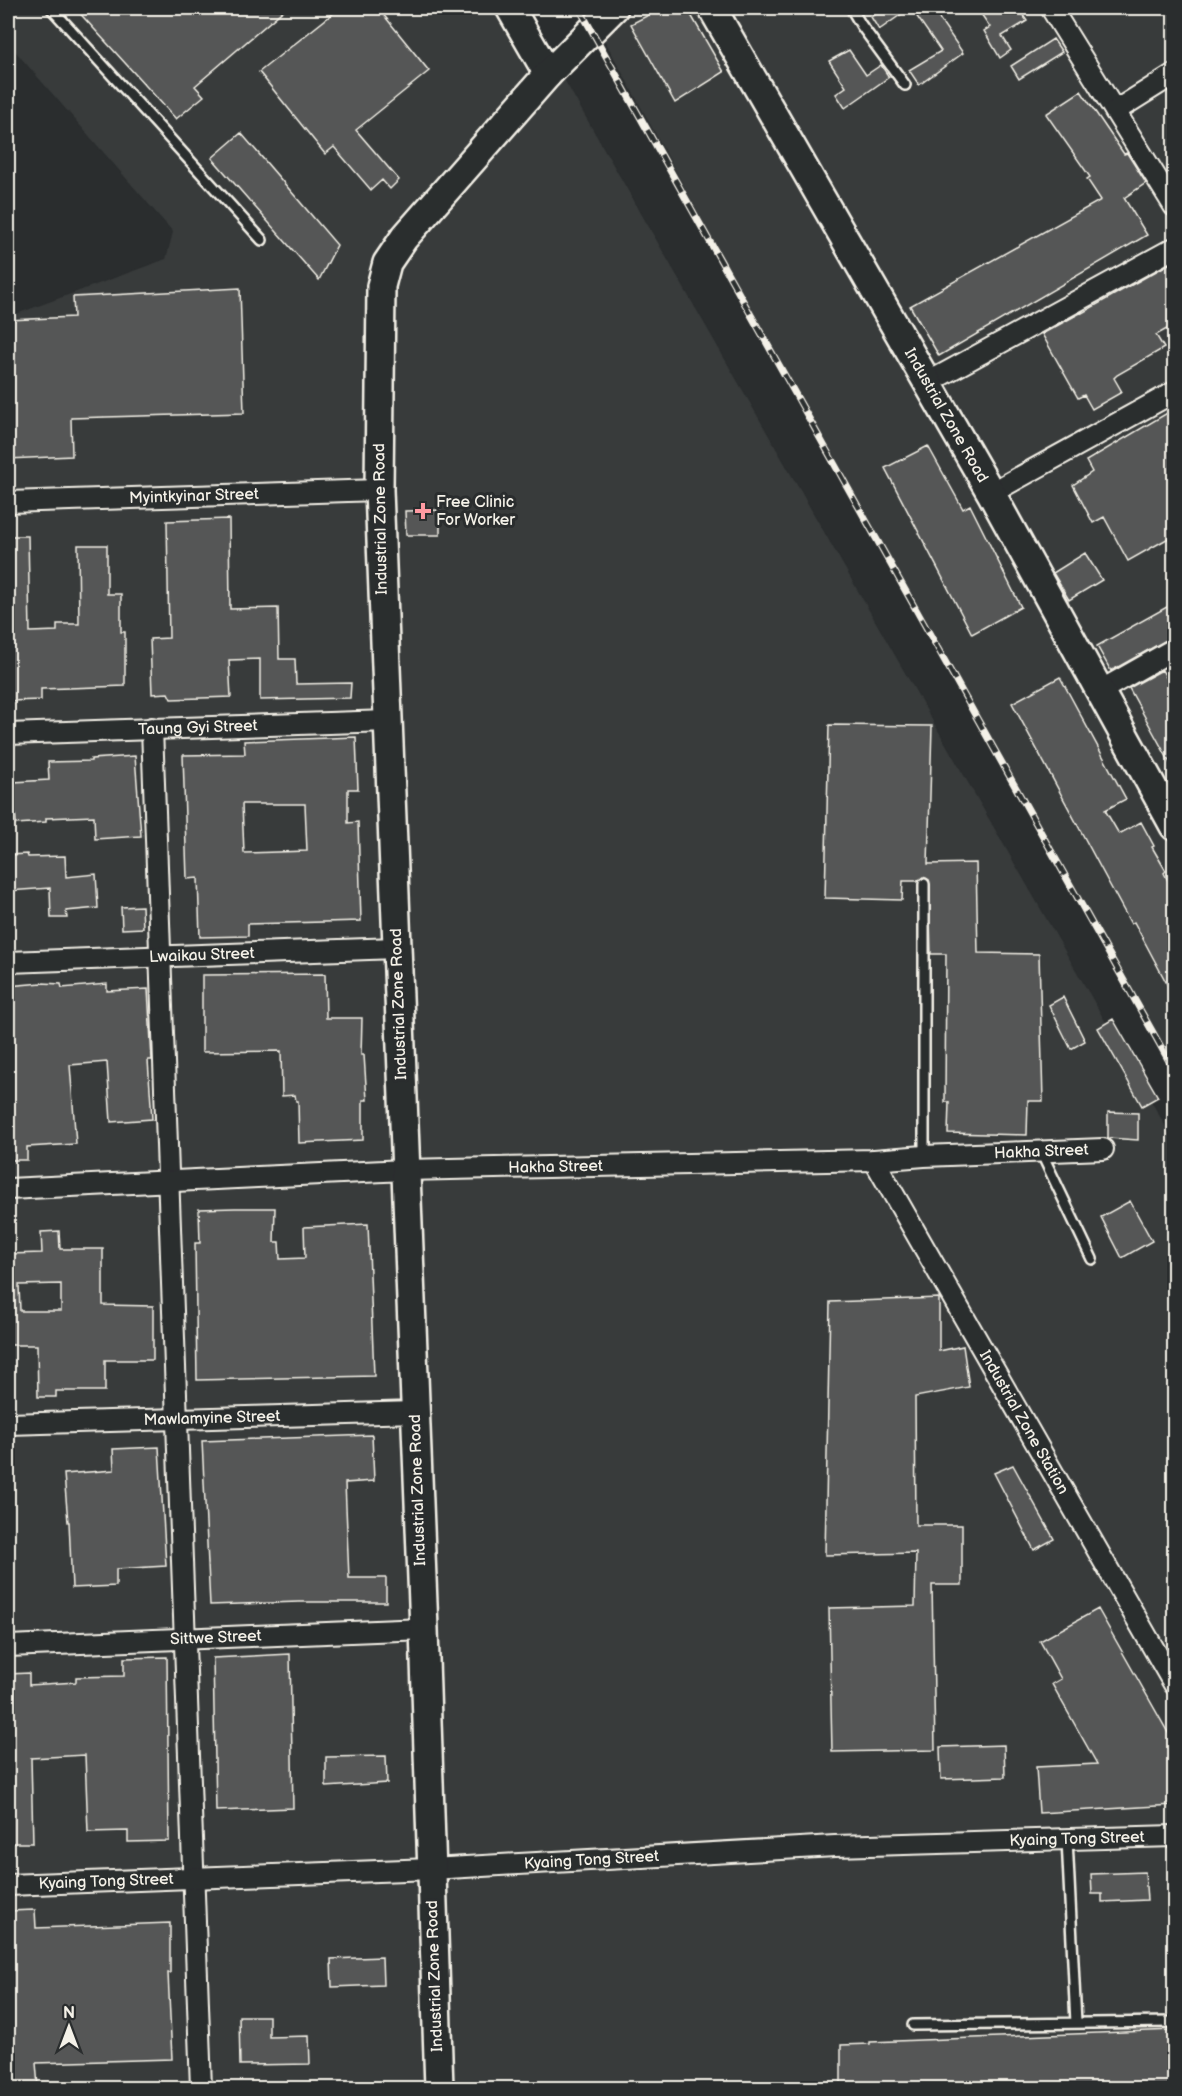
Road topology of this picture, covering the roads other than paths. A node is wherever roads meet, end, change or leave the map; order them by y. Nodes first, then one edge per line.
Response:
1 (51, 8) edge
2 (510, 8) edge
3 (614, 8) edge
4 (712, 8) edge
5 (851, 8) edge
6 (1051, 8) edge
7 (548, 74) junction
8 (1174, 74) edge
9 (905, 85) dead end
10 (1115, 111) junction
11 (1174, 206) edge
12 (262, 240) dead end
13 (1174, 248) edge
14 (927, 383) junction
15 (1174, 392) edge
16 (379, 490) junction
17 (991, 493) junction
18 (8, 502) edge
19 (1174, 649) edge
20 (1100, 692) junction
21 (388, 721) junction
22 (152, 728) junction
23 (8, 734) edge
24 (1173, 820) edge
25 (924, 884) dead end
26 (396, 948) junction
27 (160, 958) junction
28 (8, 962) edge
29 (1103, 1149) dead end
30 (1041, 1152) junction
31 (924, 1156) junction
32 (874, 1160) junction
33 (405, 1170) junction
34 (168, 1182) junction
35 (8, 1189) edge
36 (1092, 1259) dead end
37 (415, 1412) junction
38 (176, 1419) junction
39 (8, 1424) edge
40 (424, 1629) junction
41 (186, 1639) junction
42 (8, 1647) edge
43 (1174, 1684) edge
44 (1174, 1836) edge
45 (1066, 1839) junction
46 (431, 1869) junction
47 (192, 1879) junction
48 (8, 1886) edge
49 (1174, 2022) edge
50 (1076, 2023) junction
51 (913, 2025) dead end
52 (201, 2088) edge
53 (440, 2088) edge

1 - 12 lane
2 - 7 street
3 - 7 street, Industrial Zone Road
4 - 14 street, Industrial Zone Road
5 - 9 lane
6 - 10 street
7 - 16 street, Industrial Zone Road
8 - 10 street
10 - 11 street
13 - 14 street
14 - 17 street, Industrial Zone Road
15 - 17 street
16 - 18 street, Myintkyinar Street
16 - 21 street, Industrial Zone Road
17 - 20 street, Industrial Zone Road
19 - 20 street
20 - 24 street, Industrial Zone Road
21 - 22 street, Taung Gyi Street
21 - 26 street, Industrial Zone Road
22 - 23 street, Taung Gyi Street
22 - 27 street
25 - 31 lane
26 - 27 street, Lwaikau Street
26 - 33 street, Industrial Zone Road
27 - 28 street, Lwaikau Street
27 - 34 street
29 - 30 street, Hakha Street
30 - 31 street, Hakha Street
30 - 36 lane
31 - 32 street, Hakha Street
32 - 33 street, Hakha Street
32 - 43 street, Industrial Zone Station
33 - 34 street, Hakha Street
33 - 37 street, Industrial Zone Road
34 - 35 street, Hakha Street
34 - 38 street
37 - 38 street, Mawlamyine Street
37 - 40 street, Industrial Zone Road
38 - 39 street, Mawlamyine Street
38 - 41 street
40 - 41 street, Sittwe Street
40 - 46 street, Industrial Zone Road
41 - 42 street, Sittwe Street
41 - 47 street
44 - 45 street, Kyaing Tong Street
45 - 46 street, Kyaing Tong Street
45 - 50 lane
46 - 47 street, Kyaing Tong Street
46 - 53 street, Industrial Zone Road
47 - 48 street, Kyaing Tong Street
47 - 52 street
49 - 50 lane
50 - 51 lane

